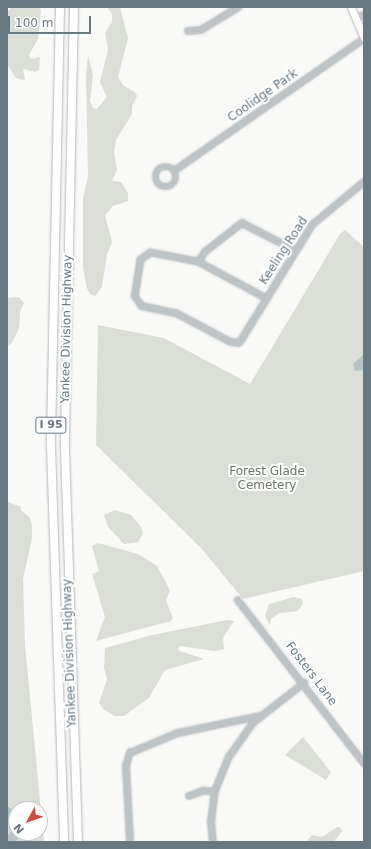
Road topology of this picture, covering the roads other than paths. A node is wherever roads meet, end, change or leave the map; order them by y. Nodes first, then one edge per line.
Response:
1 (60, 7) edge
2 (74, 7) edge
3 (239, 7) edge
4 (351, 7) edge
5 (364, 15) edge
6 (356, 18) junction
7 (188, 31) dead end
8 (364, 38) edge
9 (174, 171) dead end
10 (364, 182) edge
11 (295, 250) junction
12 (198, 262) junction
13 (266, 299) junction
14 (238, 600) dead end
15 (304, 683) junction
16 (260, 716) junction
17 (364, 763) edge
18 (215, 791) junction
19 (189, 796) dead end
20 (64, 842) edge
21 (79, 842) edge
22 (130, 842) edge
23 (213, 842) edge

1 - 20 highway, Yankee Division Highway / I 95
2 - 21 highway, Yankee Division Highway / I 95
3 - 7 street
4 - 6 main road
5 - 6 street
6 - 8 main road
8 - 9 street, Coolidge Park
10 - 11 street, Keeling Road
11 - 12 street
11 - 13 street, Keeling Road
12 - 13 street
12 - 13 street, Keeling Road
14 - 15 street, Fosters Lane
15 - 16 street
15 - 17 street, Fosters Lane
16 - 18 street
16 - 22 street
18 - 19 street
18 - 23 street

